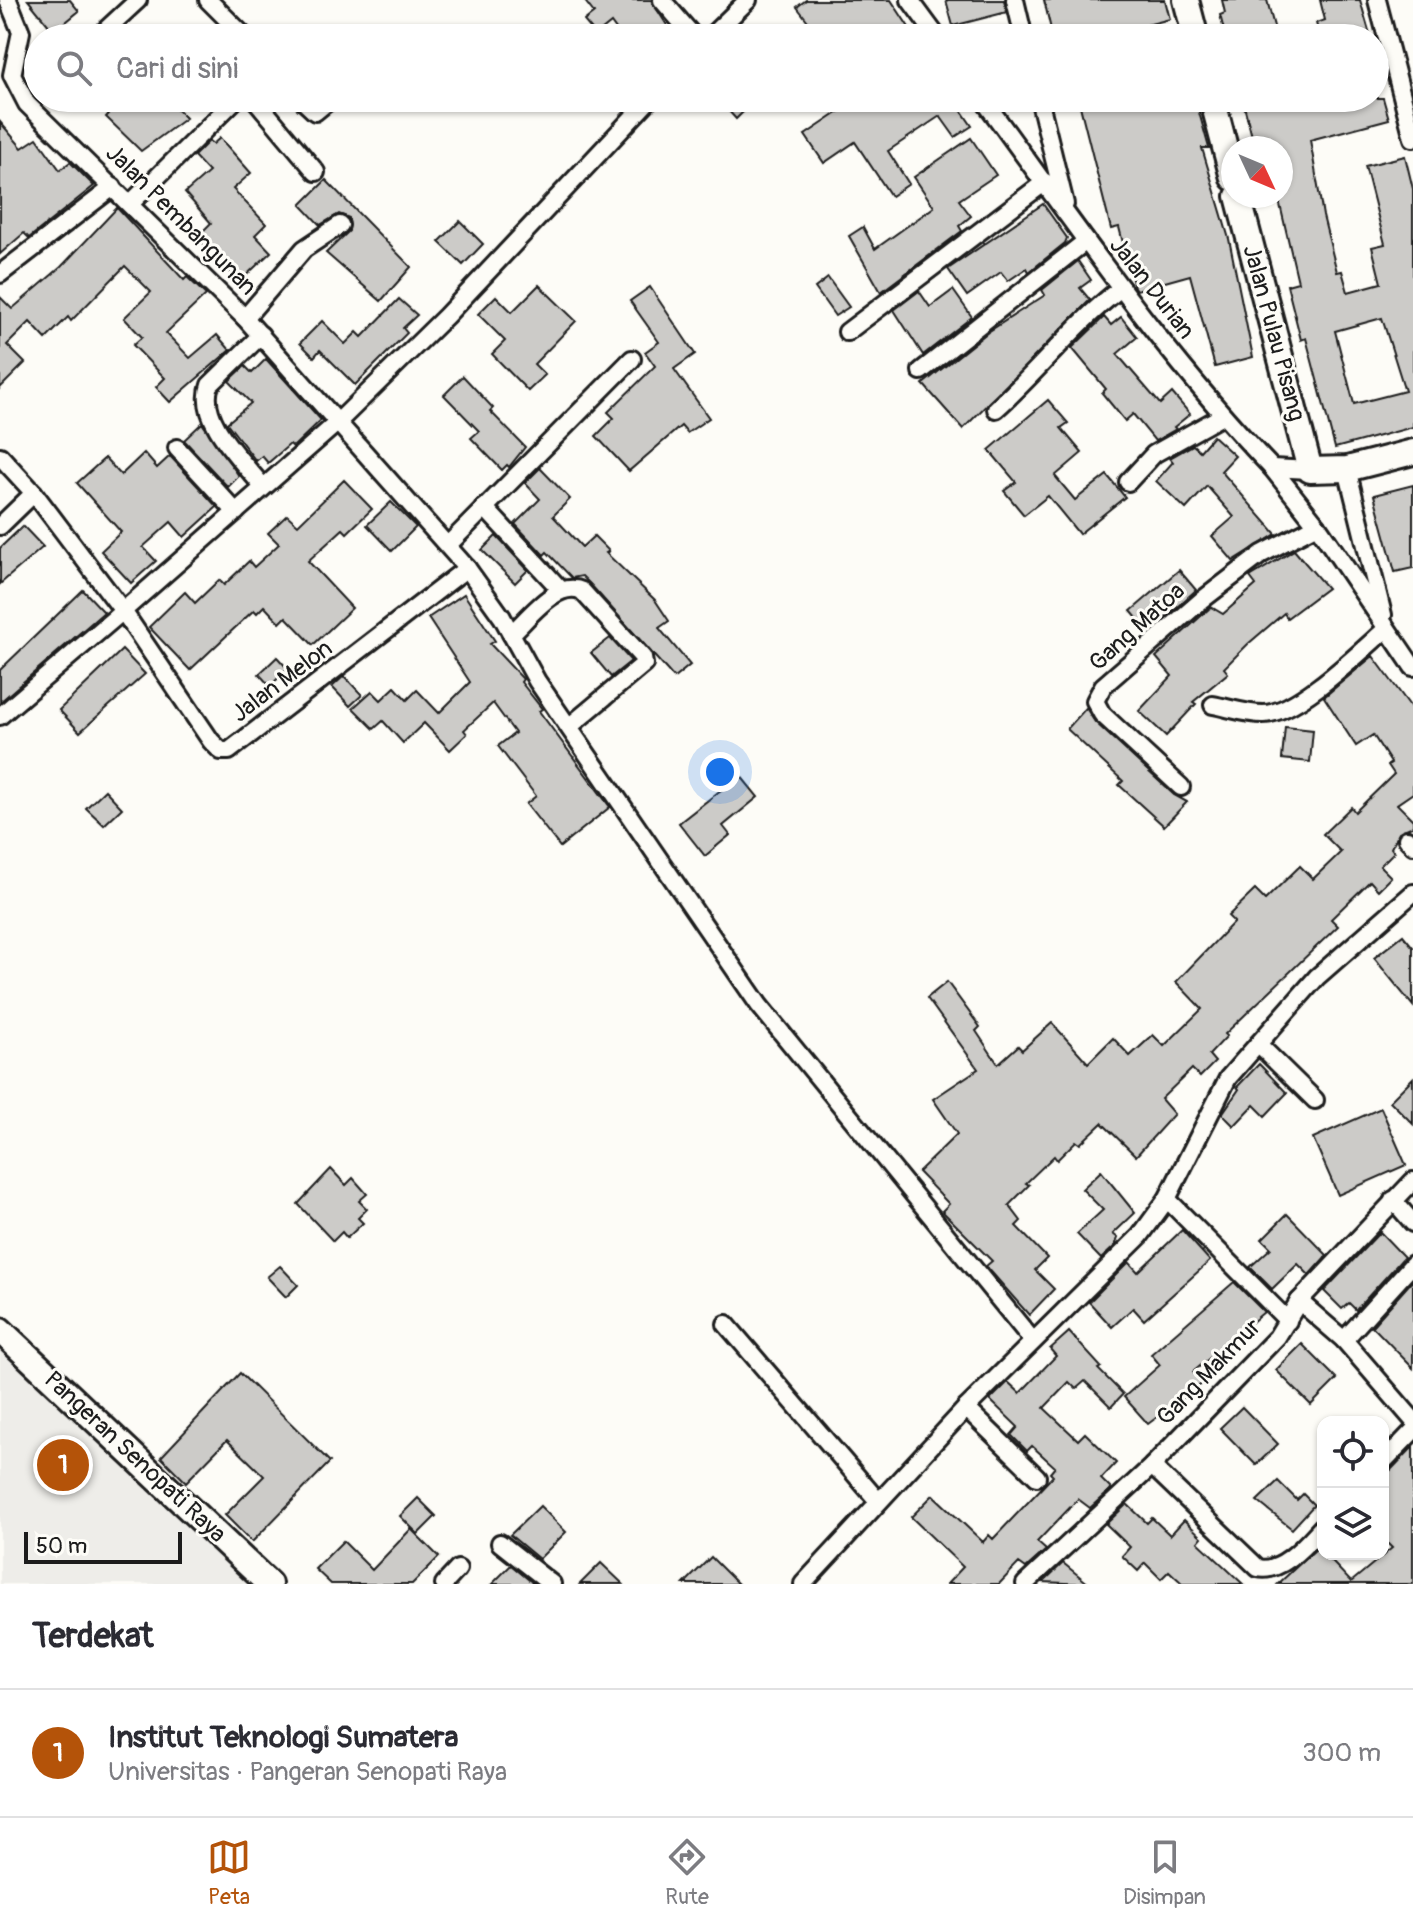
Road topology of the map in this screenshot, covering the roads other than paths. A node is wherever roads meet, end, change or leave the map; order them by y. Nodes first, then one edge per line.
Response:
1 (8, 0) edge
2 (138, 0) edge
3 (208, 0) edge
4 (662, 0) edge
5 (910, 0) edge
6 (1015, 0) edge
7 (1186, 0) edge
8 (1377, 0) edge
9 (744, 1) edge
10 (112, 24) edge
11 (232, 24) edge
12 (683, 24) edge
13 (722, 24) edge
14 (928, 24) edge
15 (1021, 24) edge
16 (1192, 24) edge
17 (1383, 24) edge
18 (1389, 46) edge
19 (24, 89) edge
20 (44, 112) edge
21 (223, 112) edge
22 (266, 112) edge
23 (638, 112) edge
24 (992, 112) edge
25 (1042, 112) edge
26 (1216, 112) edge
27 (1222, 136) edge
28 (1413, 138) edge
29 (316, 172) dead end
30 (1045, 182) junction
31 (113, 187) junction
32 (130, 204) junction
33 (1241, 208) edge
34 (1067, 213) junction
35 (340, 225) dead end
36 (1086, 241) junction
37 (0, 274) edge
38 (1121, 288) junction
39 (245, 318) junction
40 (847, 332) dead end
41 (261, 335) junction
42 (632, 359) dead end
43 (921, 371) dead end
44 (996, 409) dead end
45 (1222, 416) junction
46 (338, 422) junction
47 (177, 448) dead end
48 (1413, 452) edge
49 (0, 456) edge
50 (1272, 468) junction
51 (1347, 469) junction
52 (1310, 470) junction
53 (1128, 482) dead end
54 (263, 487) junction
55 (34, 493) junction
56 (484, 507) junction
57 (236, 512) junction
58 (1317, 525) junction
59 (0, 526) edge
60 (448, 545) junction
61 (467, 568) junction
62 (561, 590) junction
63 (123, 611) junction
64 (1386, 629) junction
65 (511, 634) junction
66 (1413, 667) edge
67 (1213, 705) dead end
68 (0, 716) edge
69 (570, 726) junction
70 (1181, 787) dead end
71 (1413, 893) edge
72 (1258, 1044) junction
73 (1315, 1100) dead end
74 (1413, 1181) edge
75 (1167, 1199) junction
76 (1393, 1200) junction
77 (1413, 1223) edge
78 (1413, 1264) edge
79 (1299, 1301) junction
80 (1288, 1321) junction
81 (726, 1324) dead end
82 (0, 1330) edge
83 (1344, 1340) junction
84 (1033, 1341) junction
85 (0, 1351) edge
86 (966, 1408) junction
87 (1413, 1420) edge
88 (1413, 1431) edge
89 (1389, 1456) edge
90 (1152, 1466) junction
91 (1037, 1477) dead end
92 (878, 1501) junction
93 (1317, 1531) edge
94 (500, 1543) dead end
95 (458, 1569) dead end
96 (1028, 1583) edge
97 (247, 1584) edge
98 (269, 1584) edge
99 (444, 1584) edge
100 (552, 1584) edge
101 (803, 1584) edge

1 - 19 street, Jalan Pembangunan
2 - 10 street
3 - 11 street
4 - 12 street
5 - 14 street
6 - 15 street
7 - 16 street
8 - 17 street
9 - 13 street
18 - 28 street
20 - 31 street, Jalan Pembangunan
21 - 32 street
22 - 29 street
23 - 46 street
24 - 30 street, Jalan Durian
25 - 34 street
26 - 27 street
30 - 34 street, Jalan Durian
30 - 40 street
31 - 32 street, Jalan Pembangunan
31 - 37 street
32 - 39 street, Jalan Pembangunan
33 - 52 street, Jalan Pulau Pisang
34 - 36 street, Jalan Durian
35 - 39 street
36 - 38 street, Jalan Durian
36 - 43 street
38 - 44 street
38 - 45 street, Jalan Durian
39 - 41 street, Jalan Pembangunan
41 - 46 street, Jalan Pembangunan
41 - 54 street
42 - 56 street
45 - 50 street, Jalan Durian
45 - 53 street
46 - 54 street
46 - 60 street, Jalan Pembangunan
47 - 57 street
48 - 51 street
49 - 55 street
50 - 52 street
50 - 58 street, Jalan Durian
51 - 52 street
51 - 64 street
54 - 57 street
55 - 59 street
55 - 63 street
56 - 60 street
56 - 62 street
57 - 63 street
58 - 64 street, Jalan Durian
58 - 70 street, Gang Matoa
60 - 61 street, Jalan Pembangunan
61 - 63 street, Jalan Melon
61 - 65 street, Jalan Pembangunan
62 - 65 street
62 - 69 street
63 - 68 street
64 - 66 street, Jalan Durian
64 - 67 street
65 - 69 street, Jalan Pembangunan
69 - 84 street, Jalan Pembangunan
71 - 72 street
72 - 73 street
72 - 75 street
74 - 76 street, Gang Makmur
75 - 80 street
75 - 84 street
76 - 77 street
76 - 79 street, Gang Makmur
78 - 83 street
79 - 80 street, Gang Makmur
79 - 83 street
80 - 90 street, Gang Makmur
81 - 92 street
82 - 98 street, Pangeran Senopati Raya
83 - 87 street
84 - 86 street
85 - 97 street, Pangeran Senopati Raya
86 - 91 street
86 - 92 street
88 - 89 street
90 - 93 street
90 - 96 street, Gang Makmur
92 - 101 street
94 - 100 street
95 - 99 street

